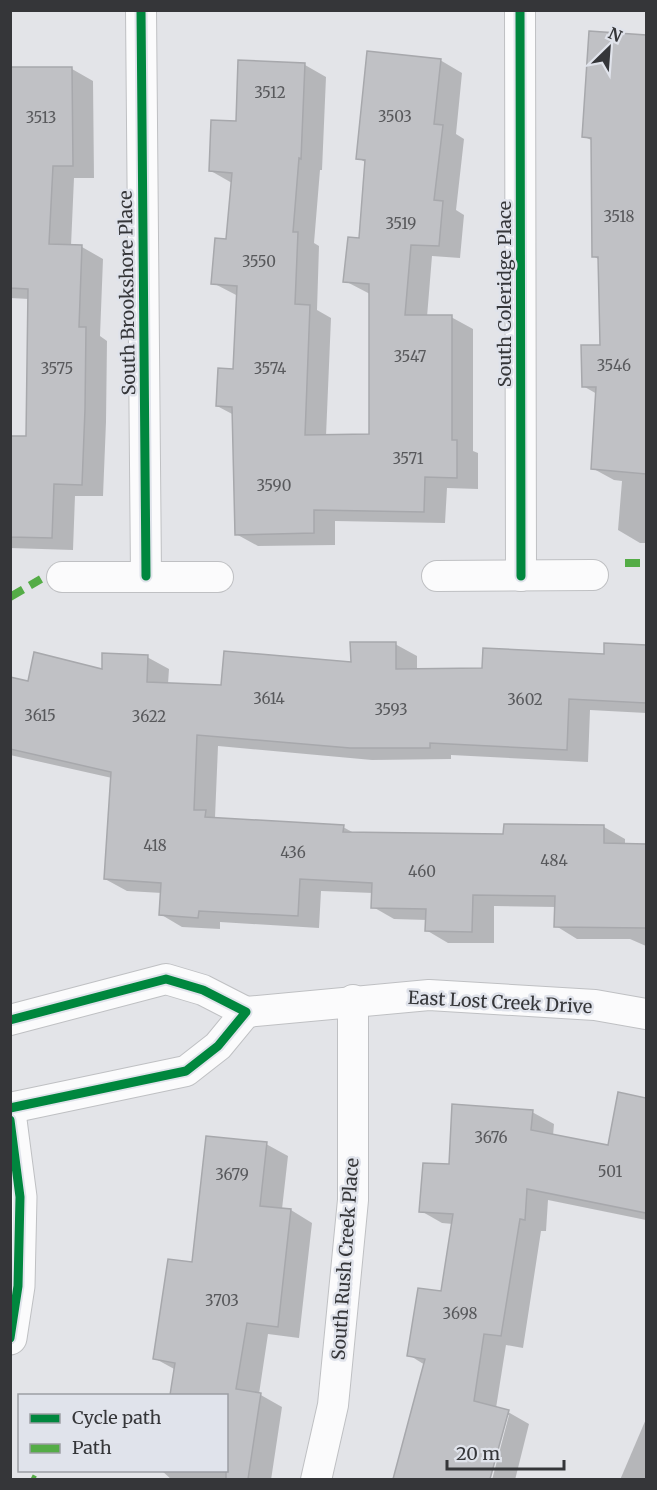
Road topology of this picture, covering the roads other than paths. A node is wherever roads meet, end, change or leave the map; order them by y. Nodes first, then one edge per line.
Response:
1 (141, 10) edge
2 (520, 10) edge
3 (593, 575) dead end
4 (146, 576) junction
5 (437, 576) dead end
6 (521, 576) junction
7 (62, 577) dead end
8 (218, 577) dead end
9 (353, 1000) junction
10 (246, 1012) junction
11 (646, 1014) edge
12 (10, 1020) edge
13 (10, 1108) edge
14 (10, 1120) edge
15 (10, 1338) edge
16 (316, 1479) edge

1 - 4 street, South Brookshore Place
2 - 6 street, South Coleridge Place
3 - 6 street
4 - 7 street
4 - 8 street
5 - 6 street
9 - 10 street, East Lost Creek Drive
9 - 11 street, East Lost Creek Drive
9 - 16 street, South Rush Creek Place
10 - 12 street
10 - 13 street
14 - 15 street

